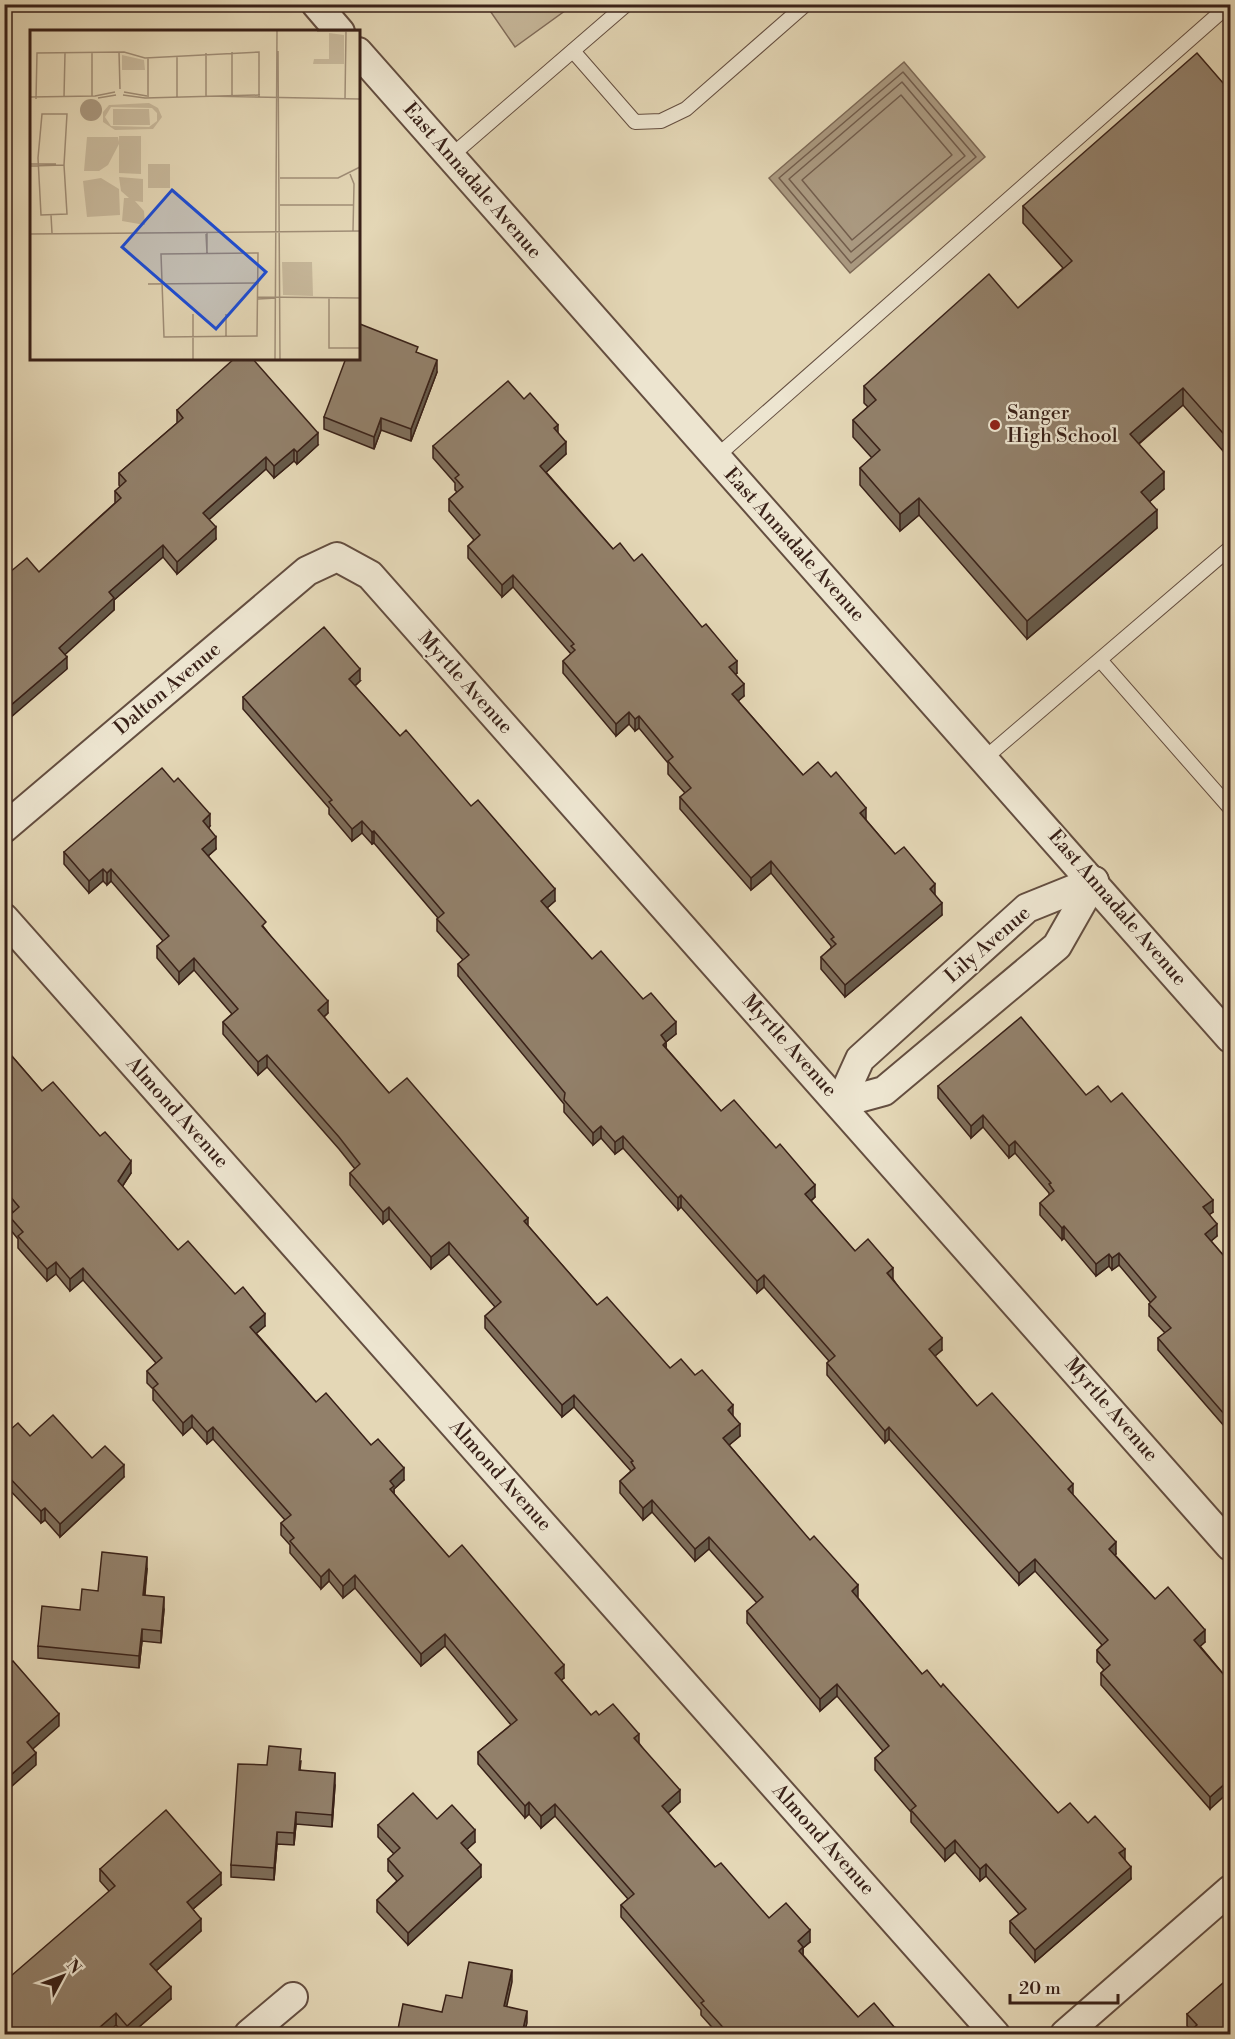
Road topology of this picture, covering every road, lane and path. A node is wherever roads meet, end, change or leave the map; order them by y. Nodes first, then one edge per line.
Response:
1 (316, 4) edge
2 (627, 4) edge
3 (806, 4) edge
4 (1230, 4) edge
5 (338, 30) edge
6 (573, 51) junction
7 (360, 54) edge
8 (451, 156) junction
9 (716, 457) junction
10 (1230, 548) edge
11 (337, 557) joint
12 (1101, 661) junction
13 (985, 758) junction
14 (1230, 808) edge
15 (4, 828) edge
16 (1094, 881) junction
17 (4, 918) edge
18 (1230, 1038) edge
19 (840, 1103) junction
20 (1230, 1546) edge
21 (1230, 1890) edge
22 (293, 1996) dead end
23 (249, 2034) edge
24 (995, 2034) edge
25 (1065, 2034) edge

1 - 5 street
2 - 6 lane
3 - 6 lane
4 - 9 lane
6 - 8 lane
7 - 8 street, East Annadale Avenue
8 - 9 street, East Annadale Avenue
9 - 13 street, East Annadale Avenue
10 - 12 lane
11 - 15 street, Dalton Avenue
11 - 19 street, Myrtle Avenue
12 - 13 lane
12 - 14 lane
13 - 16 street, East Annadale Avenue
16 - 18 street, East Annadale Avenue
16 - 19 street, Lily Avenue
16 - 19 street
17 - 24 street, Almond Avenue
19 - 20 street, Myrtle Avenue
21 - 25 street
22 - 23 street

